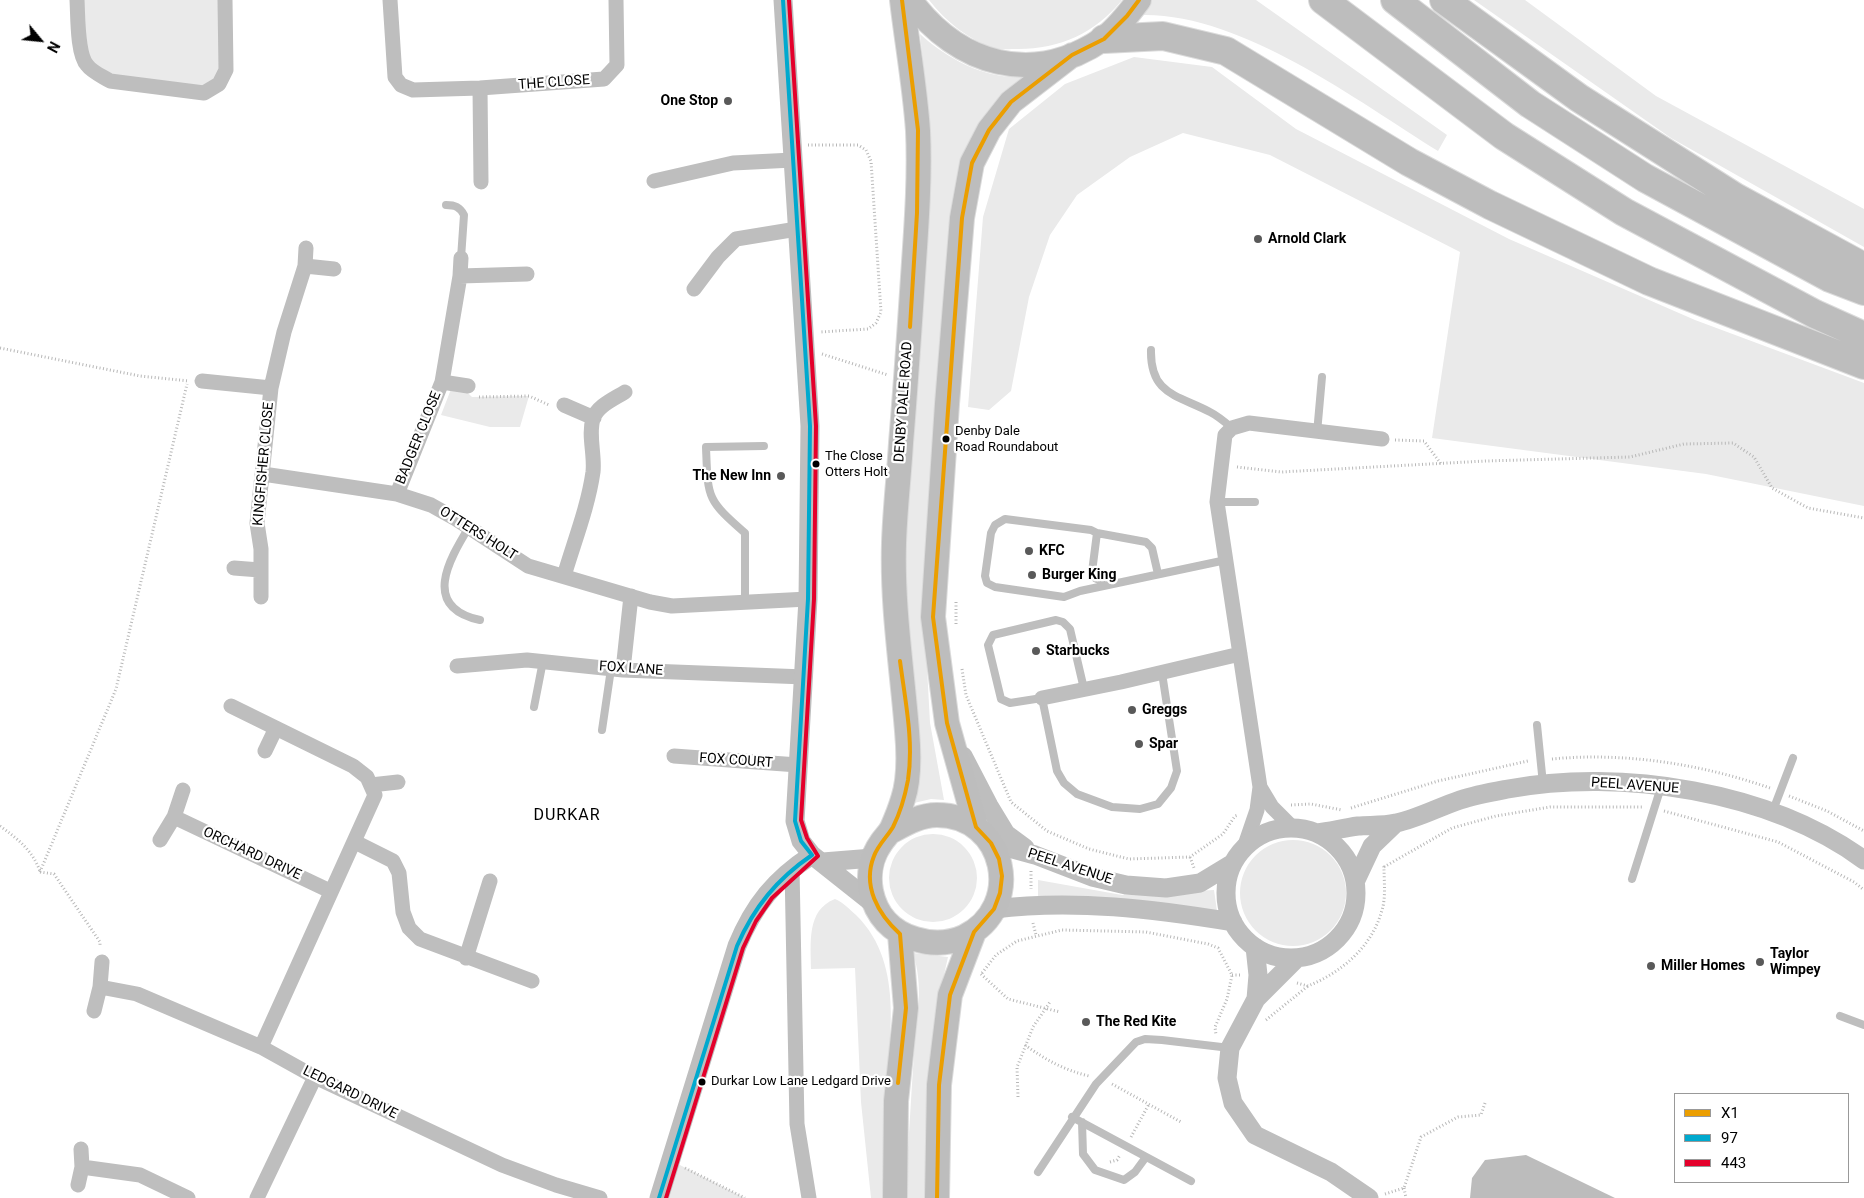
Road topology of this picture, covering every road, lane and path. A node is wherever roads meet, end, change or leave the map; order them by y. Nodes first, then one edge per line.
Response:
1 (77, 0) edge
2 (225, 0) edge
3 (390, 0) edge
4 (616, 0) edge
5 (783, 0) edge
6 (902, 0) edge
7 (910, 0) edge
8 (1139, 0) edge
9 (1323, 0) edge
10 (1395, 0) edge
11 (1444, 0) edge
12 (1104, 38) junction
13 (1072, 55) junction
14 (480, 88) junction
15 (793, 153) junction
16 (654, 181) dead end
17 (481, 182) dead end
18 (446, 205) dead end
19 (797, 228) junction
20 (306, 248) dead end
21 (461, 258) joint
22 (305, 266) junction
23 (1864, 267) edge
24 (334, 270) dead end
25 (527, 274) dead end
26 (460, 276) junction
27 (694, 289) dead end
28 (1864, 291) edge
29 (1864, 336) edge
30 (804, 341) junction
31 (0, 348) edge
32 (1151, 350) dead end
33 (1864, 365) edge
34 (894, 377) dead end
35 (1322, 377) dead end
36 (195, 381) junction
37 (442, 382) junction
38 (468, 386) joint
39 (271, 388) junction
40 (625, 392) dead end
41 (564, 405) joint
42 (594, 418) junction
43 (1232, 428) junction
44 (1316, 433) junction
45 (1382, 439) joint
46 (764, 446) dead end
47 (1442, 464) junction
48 (1221, 465) junction
49 (263, 474) junction
50 (397, 494) junction
51 (1217, 502) junction
52 (1255, 502) dead end
53 (1864, 518) edge
54 (469, 527) junction
55 (1097, 533) junction
56 (1226, 560) junction
57 (234, 568) dead end
58 (260, 570) junction
59 (1158, 574) junction
60 (564, 576) junction
61 (1108, 584) junction
62 (631, 596) junction
63 (261, 597) dead end
64 (808, 599) junction
65 (956, 600) dead end
66 (745, 602) junction
67 (480, 620) dead end
68 (956, 629) dead end
69 (1240, 654) junction
70 (543, 661) junction
71 (457, 666) dead end
72 (962, 667) dead end
73 (617, 670) junction
74 (1162, 673) junction
75 (805, 677) junction
76 (1084, 689) junction
77 (1042, 698) junction
78 (232, 706) dead end
79 (534, 708) dead end
80 (947, 723) junction
81 (1537, 725) dead end
82 (276, 728) junction
83 (602, 730) dead end
84 (265, 751) dead end
85 (674, 756) dead end
86 (1793, 758) dead end
87 (798, 765) junction
88 (398, 782) dead end
89 (1542, 784) junction
90 (371, 785) junction
91 (1662, 785) junction
92 (1260, 787) junction
93 (183, 790) dead end
94 (1272, 807) junction
95 (1655, 809) junction
96 (1257, 810) junction
97 (1772, 814) junction
98 (174, 817) junction
99 (1396, 823) junction
100 (0, 826) edge
101 (1356, 826) junction
102 (1292, 828) junction
103 (1047, 831) junction
104 (890, 832) junction
105 (1317, 833) junction
106 (984, 835) junction
107 (160, 840) dead end
108 (355, 842) junction
109 (1372, 846) junction
110 (1035, 855) junction
111 (1238, 856) junction
112 (818, 858) junction
113 (873, 858) junction
114 (1864, 860) edge
115 (1384, 867) junction
116 (792, 868) junction
117 (40, 872) junction
118 (1632, 879) dead end
119 (1356, 880) junction
120 (490, 881) dead end
121 (1864, 890) edge
122 (330, 891) junction
123 (875, 905) junction
124 (1030, 905) junction
125 (994, 909) junction
126 (1233, 922) junction
127 (974, 932) junction
128 (900, 934) junction
129 (1036, 934) junction
130 (1255, 947) junction
131 (466, 958) junction
132 (1297, 958) junction
133 (102, 962) joint
134 (981, 974) junction
135 (1258, 975) junction
136 (1278, 977) junction
137 (532, 981) dead end
138 (978, 982) dead end
139 (1308, 986) junction
140 (100, 987) junction
141 (1256, 999) junction
142 (1050, 1002) dead end
143 (1046, 1007) junction
144 (94, 1011) dead end
145 (1060, 1012) dead end
146 (1840, 1016) dead end
147 (1864, 1024) edge
148 (1261, 1026) dead end
149 (1025, 1045) junction
150 (261, 1047) junction
151 (1230, 1048) junction
152 (315, 1077) junction
153 (1100, 1079) junction
154 (1018, 1097) dead end
155 (1485, 1103) dead end
156 (1072, 1118) junction
157 (1082, 1122) junction
158 (1181, 1122) dead end
159 (81, 1149) dead end
160 (1146, 1157) junction
161 (670, 1160) junction
162 (82, 1167) junction
163 (1038, 1172) dead end
164 (1191, 1181) dead end
165 (78, 1186) dead end
166 (1404, 1188) junction
167 (553, 1192) edge
168 (1376, 1196) edge
169 (188, 1198) edge
170 (257, 1198) edge
171 (600, 1198) edge
172 (659, 1198) edge
173 (745, 1198) edge
174 (809, 1198) edge
175 (895, 1198) edge
176 (937, 1198) edge
177 (1406, 1198) edge

1 - 2 street
3 - 14 street, THE CLOSE
4 - 14 street, THE CLOSE
5 - 15 street
6 - 104 main road, DENBY DALE ROAD
7 - 13 main road
8 - 12 main road
9 - 29 highway
10 - 28 highway
11 - 23 highway
12 - 13 main road
12 - 33 highway
13 - 80 main road
14 - 17 street
15 - 16 street
15 - 19 street
15 - 30 path
18 - 21 lane
19 - 27 street
19 - 30 street
20 - 22 street, KINGFISHER CLOSE
21 - 26 street, BADGER CLOSE
22 - 24 street
22 - 39 street, KINGFISHER CLOSE
25 - 26 street
26 - 37 street, BADGER CLOSE
30 - 34 path
30 - 64 street
31 - 36 path
32 - 43 lane
35 - 44 lane
36 - 39 street, KINGFISHER CLOSE
36 - 117 path
37 - 38 street, BADGER CLOSE
37 - 50 street, BADGER CLOSE
38 - 41 path
39 - 49 street, KINGFISHER CLOSE
40 - 42 street
41 - 42 street
42 - 60 street
43 - 44 street
43 - 48 street
44 - 45 street
45 - 47 path
46 - 66 lane
47 - 48 path
47 - 53 path
48 - 51 street
49 - 50 street, OTTERS HOLT
49 - 58 street, KINGFISHER CLOSE
50 - 54 street, OTTERS HOLT
51 - 52 lane
51 - 56 street
54 - 60 street, OTTERS HOLT
54 - 67 lane
55 - 59 lane
55 - 61 lane
55 - 61 lane
56 - 59 lane
56 - 69 street
57 - 58 street
58 - 63 street, KINGFISHER CLOSE
59 - 61 lane
60 - 62 street, OTTERS HOLT
62 - 66 street, OTTERS HOLT
62 - 73 street
64 - 66 street, OTTERS HOLT
64 - 75 street
65 - 68 path
69 - 74 street
69 - 92 street
70 - 71 street, FOX LANE
70 - 73 street, FOX LANE
70 - 79 lane
72 - 103 path
73 - 75 street, FOX LANE
73 - 83 lane
74 - 76 street
74 - 77 lane
75 - 87 street
76 - 77 street
76 - 77 lane
78 - 82 street
80 - 106 main road
80 - 110 street
81 - 89 lane
82 - 84 street
82 - 90 street
85 - 87 street, FOX COURT
86 - 97 lane
87 - 112 street
88 - 90 street
89 - 91 street, PEEL AVENUE
89 - 99 street, PEEL AVENUE
90 - 108 street
91 - 95 lane
91 - 97 street, PEEL AVENUE
92 - 94 street
92 - 96 street
93 - 98 street
94 - 101 path
94 - 102 street
95 - 115 path
95 - 118 lane
95 - 121 path
96 - 103 path
96 - 111 street
97 - 114 street, PEEL AVENUE
98 - 107 street
98 - 122 street, ORCHARD DRIVE
99 - 101 street, PEEL AVENUE
99 - 109 street, PEEL AVENUE
100 - 117 path
101 - 105 street, PEEL AVENUE
102 - 105 street
102 - 111 street
103 - 110 path
104 - 106 main road, DENBY DALE ROAD
104 - 113 main road, DENBY DALE ROAD
105 - 119 street
106 - 110 street, PEEL AVENUE
106 - 125 main road
108 - 122 street
108 - 131 street
109 - 115 path
109 - 119 street, PEEL AVENUE
110 - 111 street, PEEL AVENUE
110 - 124 path
111 - 126 street
112 - 113 street
112 - 116 street
112 - 123 street
113 - 123 main road, DENBY DALE ROAD
115 - 139 path
116 - 161 street
116 - 174 street
117 - 133 path
119 - 132 street
120 - 131 street
122 - 150 street
123 - 128 main road, DENBY DALE ROAD
124 - 125 street, PEEL AVENUE
124 - 126 street, PEEL AVENUE
124 - 129 path
125 - 127 main road
126 - 130 street
127 - 128 main road
127 - 176 main road
128 - 175 main road
129 - 134 path
129 - 135 path
130 - 132 street
130 - 135 street
131 - 137 street
132 - 136 street
133 - 140 street
134 - 138 path
134 - 143 path
135 - 141 street
136 - 139 path
136 - 141 street
139 - 148 path
140 - 144 street
140 - 150 street, LEDGARD DRIVE
141 - 151 street
142 - 143 path
143 - 145 path
143 - 149 path
146 - 147 lane
149 - 153 path
149 - 154 path
150 - 152 street, LEDGARD DRIVE
151 - 153 lane
151 - 168 street
152 - 167 street, LEDGARD DRIVE
152 - 170 street
153 - 156 lane
153 - 158 path
155 - 166 path
156 - 157 lane
156 - 163 lane
157 - 160 lane
157 - 160 lane
159 - 162 street
160 - 164 lane
161 - 172 street
161 - 173 path
162 - 165 street
162 - 169 street
166 - 168 path
166 - 177 path
167 - 171 street, LEDGARD DRIVE

